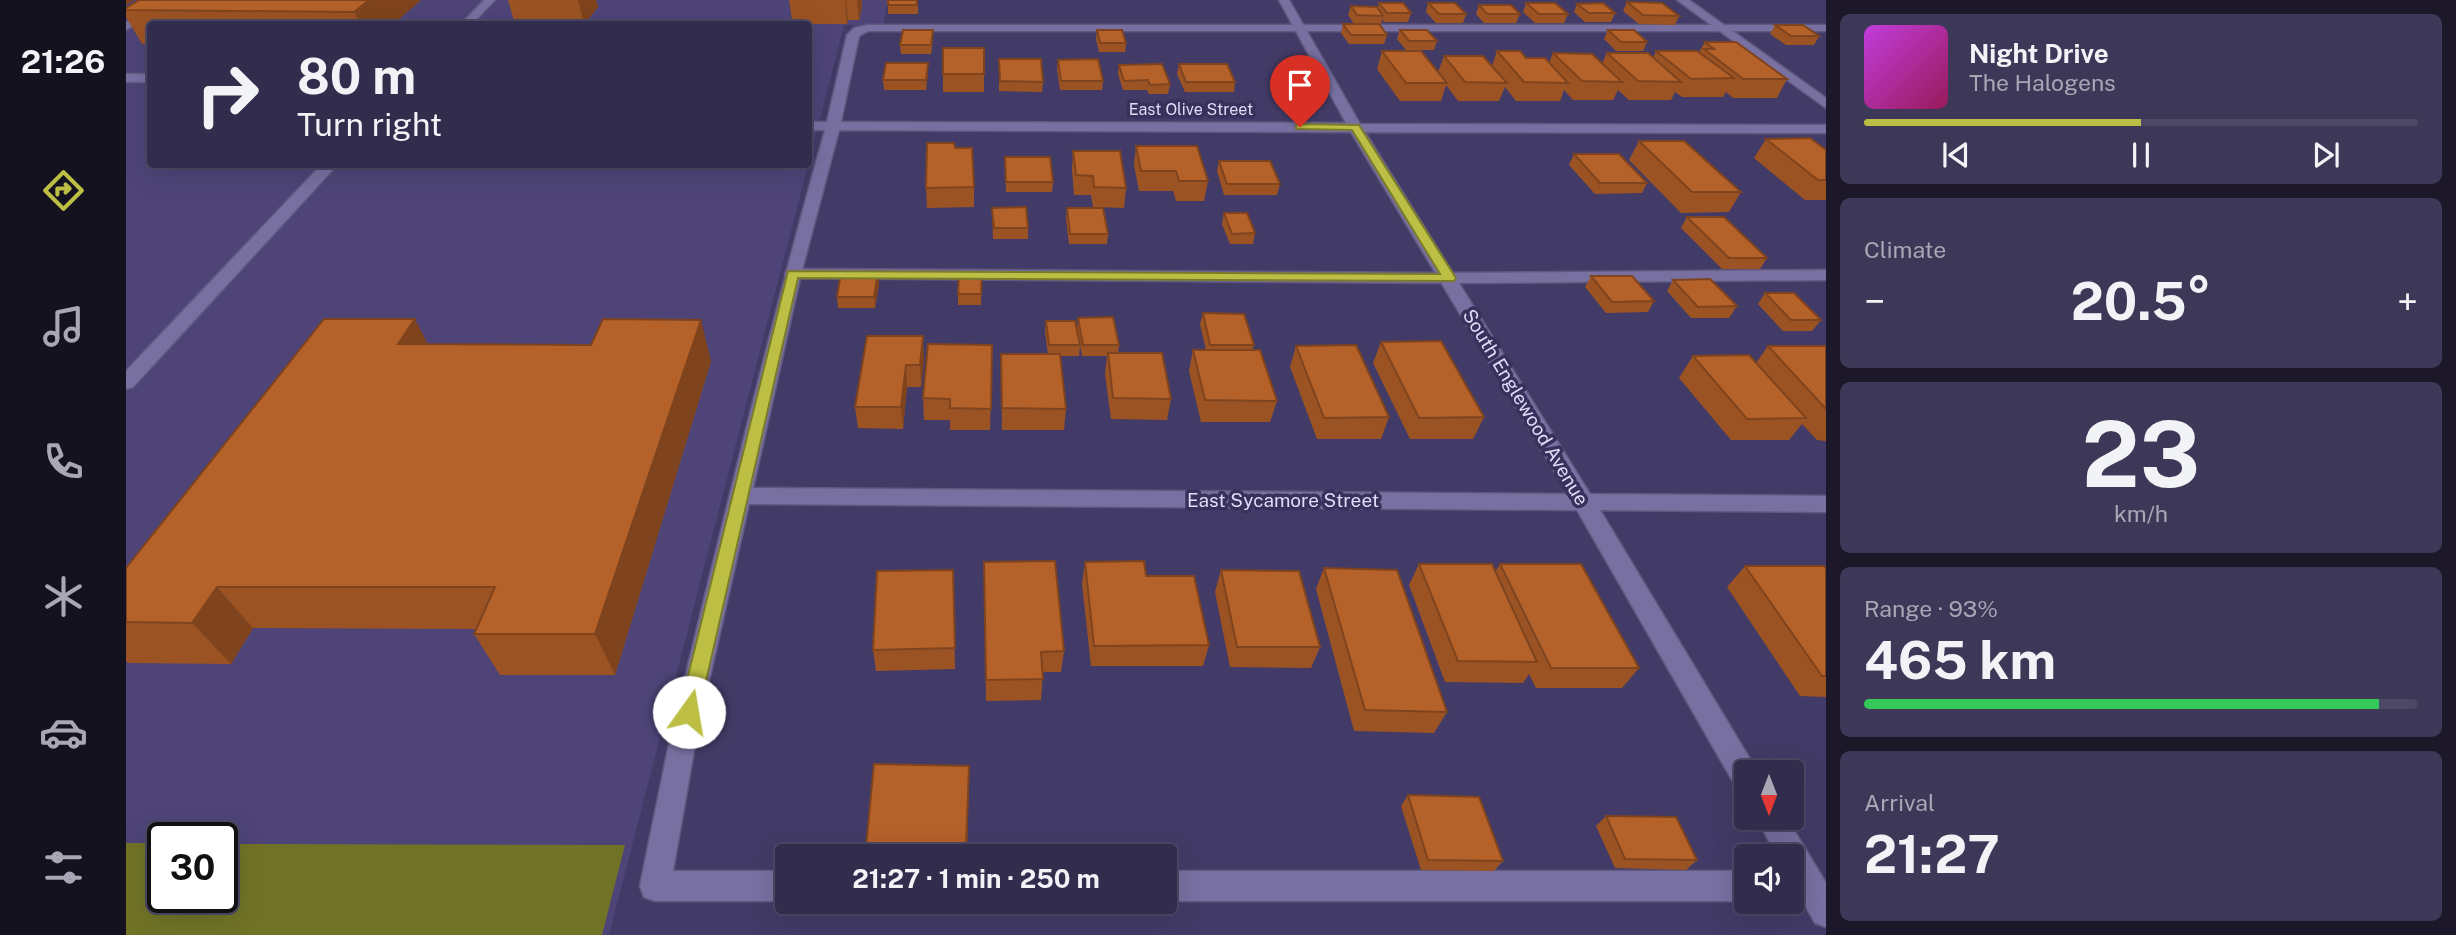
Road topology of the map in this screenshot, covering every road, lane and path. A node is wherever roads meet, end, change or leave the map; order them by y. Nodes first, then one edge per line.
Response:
1 (170, 0) edge
2 (489, 0) edge
3 (1284, 0) edge
4 (1682, 0) edge
5 (155, 9) junction
6 (181, 9) edge
7 (469, 21) edge
8 (126, 27) edge
9 (1301, 27) junction
10 (1826, 28) edge
11 (1723, 29) junction
12 (126, 78) edge
13 (147, 78) edge
14 (1826, 104) edge
15 (812, 126) edge
16 (833, 126) junction
17 (1355, 127) junction
18 (1826, 129) edge
19 (327, 168) edge
20 (793, 274) junction
21 (1826, 275) edge
22 (1449, 278) junction
23 (126, 383) edge
24 (740, 496) junction
25 (1584, 503) junction
26 (1826, 504) edge
27 (1735, 760) edge
28 (1778, 830) edge
29 (775, 886) edge
30 (1177, 886) edge
31 (1734, 886) edge
32 (1814, 893) edge

1 - 5 street
2 - 7 street
3 - 9 street, South Englewood Avenue
4 - 11 street
5 - 6 street
5 - 8 street
9 - 11 street
9 - 16 street
9 - 17 street, South Englewood Avenue
10 - 11 street
11 - 14 street
12 - 13 street
15 - 16 street, East Olive Street
16 - 17 street, East Olive Street
16 - 20 street
17 - 18 street, East Olive Street
17 - 22 street, South Englewood Avenue
19 - 23 street
20 - 22 street
20 - 24 street
21 - 22 street
22 - 25 street, South Englewood Avenue
24 - 25 street, East Sycamore Street
24 - 29 street
25 - 26 street, East Sycamore Street
25 - 27 street, South Englewood Avenue
28 - 32 street
30 - 31 street

